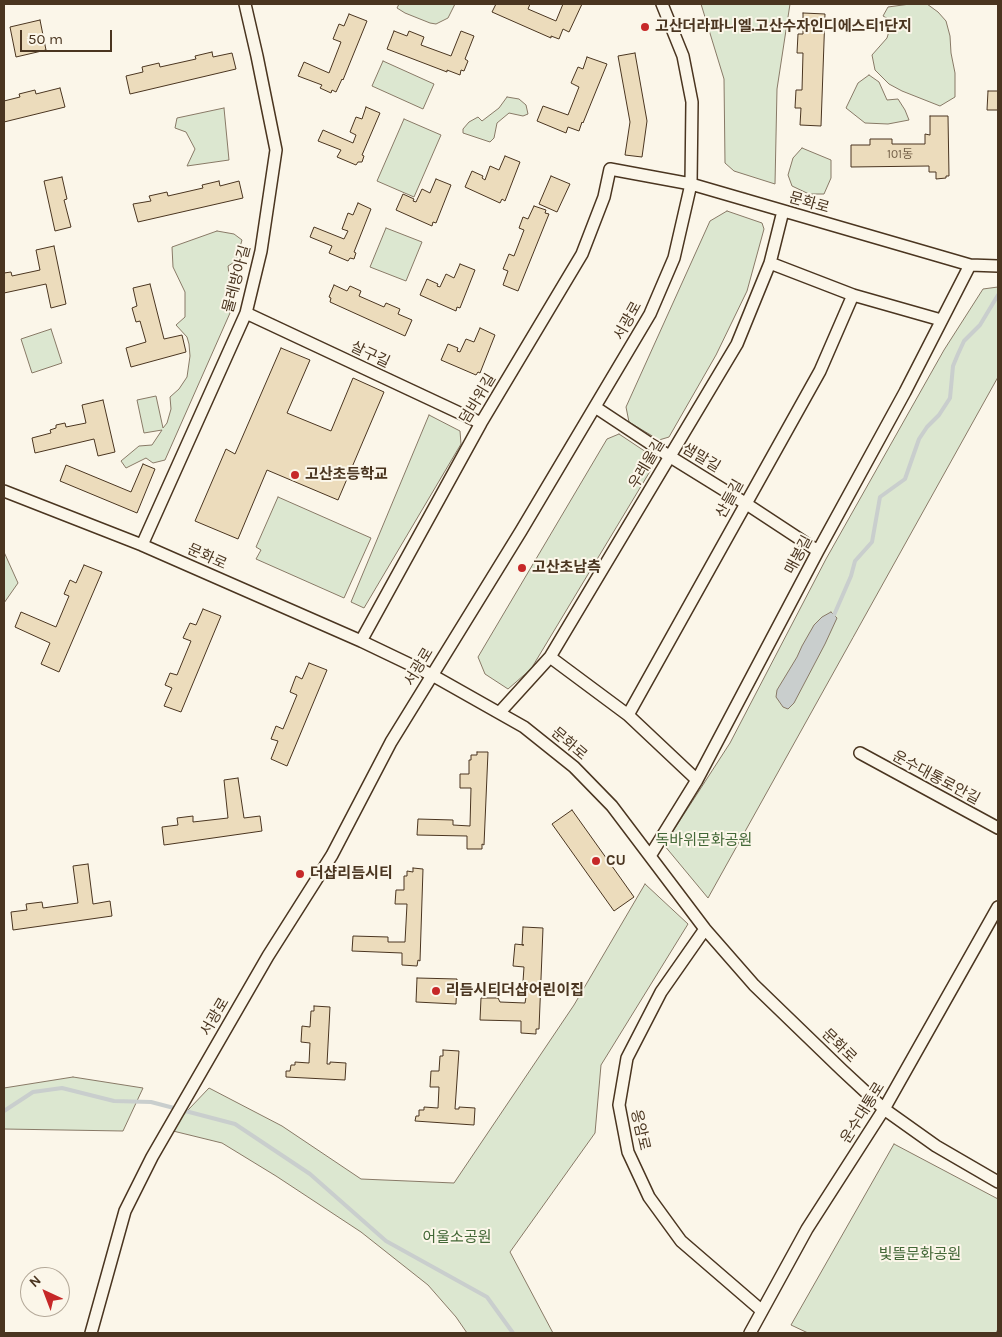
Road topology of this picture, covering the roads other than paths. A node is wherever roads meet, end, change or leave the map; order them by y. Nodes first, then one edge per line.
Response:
1 (245, 4) edge
2 (662, 4) edge
3 (610, 169) joint
4 (690, 184) junction
5 (783, 211) junction
6 (770, 263) junction
7 (970, 265) junction
8 (998, 266) edge
9 (853, 295) junction
10 (246, 313) junction
11 (941, 320) junction
12 (595, 407) junction
13 (481, 423) junction
14 (669, 456) junction
15 (4, 491) edge
16 (745, 503) junction
17 (142, 545) junction
18 (818, 551) junction
19 (361, 641) junction
20 (550, 658) junction
21 (432, 675) junction
22 (500, 712) junction
23 (628, 715) junction
24 (860, 753) dead end
25 (697, 780) junction
26 (998, 828) edge
27 (650, 856) junction
28 (998, 906) edge
29 (705, 929) junction
30 (884, 1109) junction
31 (998, 1182) edge
32 (761, 1310) junction
33 (91, 1333) edge
34 (750, 1333) edge

1 - 10 street, 물레방아길
2 - 4 street, 서광로
3 - 4 street, 문화로
3 - 13 street, 덤바위길
4 - 5 street, 문화로
4 - 12 street, 서광로
5 - 6 street, 우레울길
5 - 7 street, 문화로
6 - 9 street
6 - 14 street, 우레울길
7 - 8 street, 문화로
7 - 11 street, 매봉길
9 - 11 street
9 - 16 street, 산들길
10 - 13 street, 살구길
10 - 17 street, 물레방아길
11 - 18 street, 매봉길
12 - 14 street, 샘말길
12 - 21 street, 서광로
13 - 19 street, 덤바위길
14 - 16 street, 샘말길
14 - 20 street, 우레울길
15 - 17 street, 문화로
16 - 18 street, 샘말길
16 - 23 street, 산들길
17 - 19 street, 문화로
18 - 25 street, 매봉길
19 - 21 street, 문화로
20 - 22 street, 우레울길
20 - 23 street
21 - 22 street, 문화로
21 - 33 street, 서광로
22 - 27 street, 문화로
23 - 25 street
24 - 26 street, 운수대통로안길
25 - 27 street, 매봉길
27 - 29 street, 문화로
28 - 30 street, 운수대통로
29 - 30 street, 문화로
29 - 32 street, 옹암로
30 - 31 street, 문화로
30 - 32 street, 운수대통로
32 - 34 street, 운수대통로

